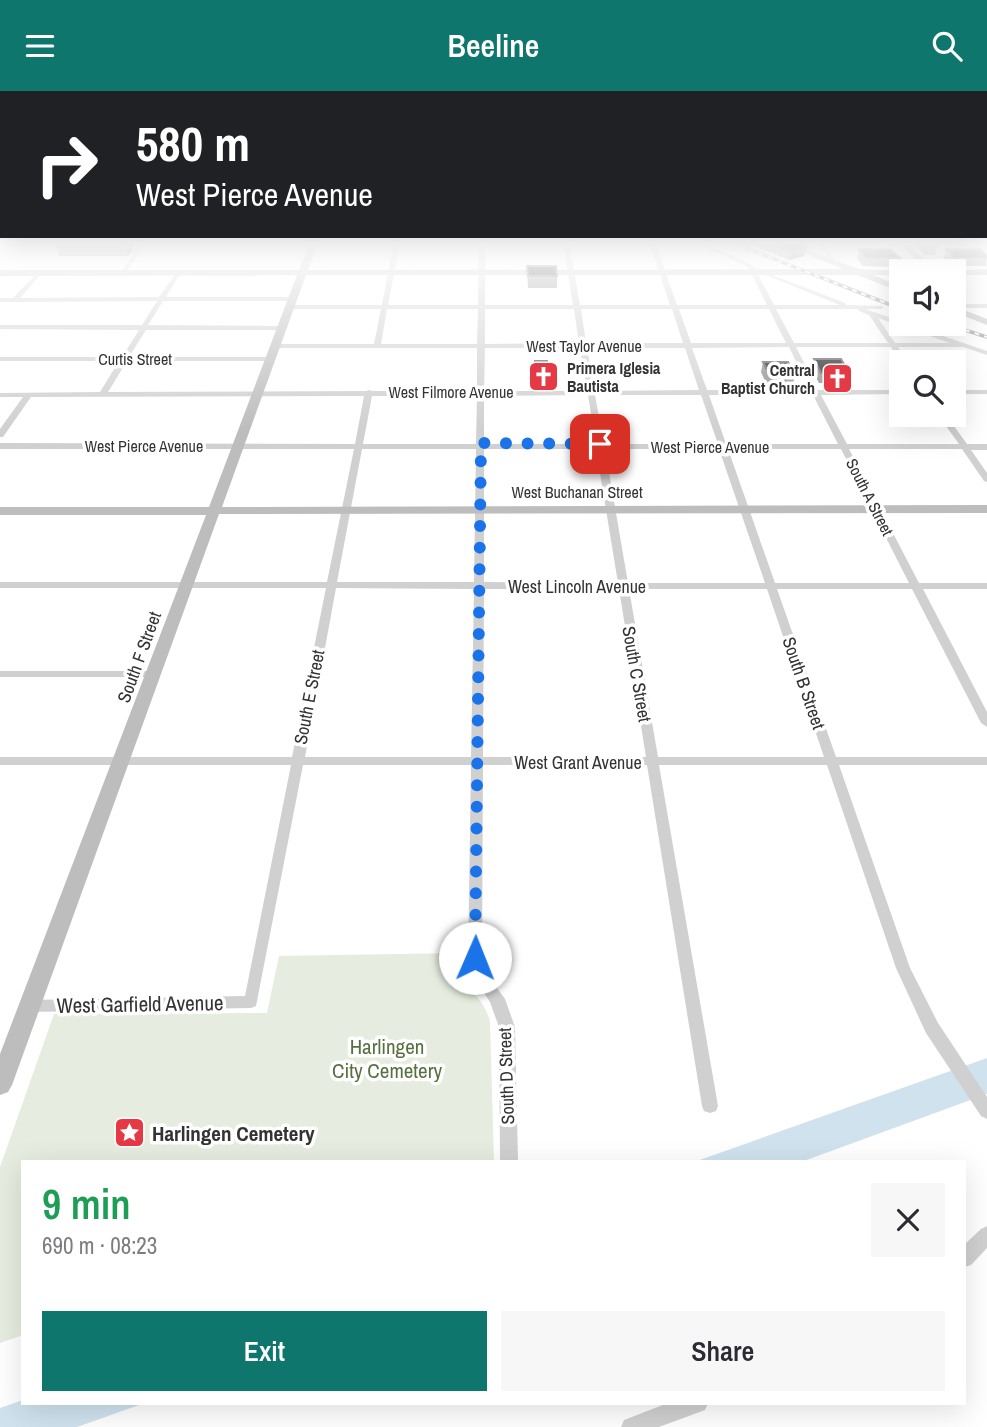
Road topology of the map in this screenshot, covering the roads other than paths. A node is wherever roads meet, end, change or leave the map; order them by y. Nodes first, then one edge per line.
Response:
1 (159, 304) edge
2 (291, 304) edge
3 (323, 304) edge
4 (845, 304) edge
5 (966, 305) edge
6 (987, 306) edge
7 (385, 307) junction
8 (483, 307) junction
9 (576, 307) junction
10 (674, 307) junction
11 (770, 307) junction
12 (852, 307) junction
13 (881, 307) dead end
14 (966, 311) edge
15 (872, 314) junction
16 (987, 322) edge
17 (0, 327) edge
18 (9, 327) junction
19 (144, 327) junction
20 (282, 328) junction
21 (0, 338) edge
22 (963, 345) junction
23 (377, 346) junction
24 (481, 346) junction
25 (583, 346) junction
26 (688, 346) junction
27 (790, 346) junction
28 (893, 346) junction
29 (896, 350) edge
30 (273, 352) junction
31 (987, 353) edge
32 (0, 359) edge
33 (124, 359) junction
34 (987, 391) edge
35 (369, 392) junction
36 (481, 392) junction
37 (591, 392) junction
38 (704, 392) junction
39 (814, 392) junction
40 (889, 392) edge
41 (966, 392) edge
42 (258, 393) junction
43 (0, 395) edge
44 (29, 395) junction
45 (102, 395) junction
46 (950, 427) edge
47 (0, 435) edge
48 (480, 445) junction
49 (600, 445) junction
50 (722, 445) junction
51 (843, 445) junction
52 (963, 445) junction
53 (987, 445) edge
54 (0, 446) edge
55 (239, 446) junction
56 (289, 446) joint
57 (358, 446) junction
58 (987, 479) edge
59 (876, 509) junction
60 (987, 509) edge
61 (213, 510) junction
62 (345, 510) junction
63 (480, 510) junction
64 (610, 510) junction
65 (744, 510) junction
66 (0, 511) edge
67 (0, 585) edge
68 (185, 585) junction
69 (479, 586) junction
70 (622, 586) junction
71 (770, 586) junction
72 (916, 586) junction
73 (987, 586) edge
74 (330, 587) junction
75 (0, 674) edge
76 (154, 674) junction
77 (987, 723) edge
78 (0, 761) edge
79 (119, 761) junction
80 (296, 761) junction
81 (831, 761) junction
82 (987, 761) edge
83 (477, 762) junction
84 (652, 763) junction
85 (251, 1002) joint
86 (29, 1006) junction
87 (0, 1085) edge
88 (710, 1106) dead end
89 (984, 1106) edge
90 (509, 1160) edge
91 (987, 1235) edge
92 (966, 1256) edge
93 (692, 1405) edge
94 (631, 1427) edge

1 - 19 street
2 - 20 street, South F Street
3 - 7 street
4 - 12 street
5 - 6 street
7 - 8 street
7 - 23 street
8 - 9 street
8 - 24 street, South D Street
9 - 10 street
9 - 25 street, South C Street
10 - 11 street
10 - 26 street, South B Street
11 - 12 street
11 - 27 street, South A Street
12 - 13 street
12 - 15 street
14 - 16 street
15 - 22 street
15 - 28 street
17 - 18 street
18 - 19 street
18 - 21 street
19 - 20 street
19 - 33 street
20 - 30 street, South F Street
22 - 28 street, West Taylor Avenue
22 - 31 street
23 - 24 street, West Taylor Avenue
23 - 30 street, West Taylor Avenue
24 - 25 street, West Taylor Avenue
24 - 36 street, South D Street
25 - 26 street, West Taylor Avenue
25 - 37 street, South C Street
26 - 27 street, West Taylor Avenue
26 - 38 street, South B Street
27 - 28 street, West Taylor Avenue
27 - 39 street, South A Street
28 - 29 street
30 - 33 street, Curtis Street
30 - 42 street, South F Street
32 - 33 street, Curtis Street
33 - 45 street
34 - 41 street
35 - 36 street, West Filmore Avenue
35 - 42 street, West Filmore Avenue
35 - 57 street, South E Street
36 - 37 street, West Filmore Avenue
36 - 48 street, South D Street
37 - 38 street, West Filmore Avenue
37 - 49 street, South C Street
38 - 39 street, West Filmore Avenue
38 - 50 street, South B Street
39 - 40 street, West Filmore Avenue
39 - 51 street, South A Street
42 - 45 street, West Filmore Avenue
42 - 55 street, South F Street
43 - 44 street, West Filmore Avenue
44 - 45 street, West Filmore Avenue
44 - 47 street
46 - 52 street
48 - 49 street, West Pierce Avenue
48 - 57 street, West Pierce Avenue
48 - 63 street, South D Street
49 - 50 street, West Pierce Avenue
49 - 64 street, South C Street
50 - 51 street, West Pierce Avenue
50 - 65 street, South B Street
51 - 52 street, West Pierce Avenue
51 - 59 street, South A Street
52 - 53 street, West Pierce Avenue
52 - 58 street
54 - 55 street, West Pierce Avenue
55 - 56 street, West Pierce Avenue
55 - 61 street, South F Street
56 - 57 street, West Pierce Avenue
57 - 62 street, South E Street
59 - 60 street, West Buchanan Street
59 - 65 street, West Buchanan Street
59 - 72 street, South A Street
61 - 62 street, West Buchanan Street
61 - 66 street, West Buchanan Street
61 - 68 street, South F Street
62 - 63 street, West Buchanan Street
62 - 74 street, South E Street
63 - 64 street, West Buchanan Street
63 - 69 street, South D Street
64 - 65 street, West Buchanan Street
64 - 70 street, South C Street
65 - 71 street, South B Street
67 - 68 street, West Lincoln Avenue
68 - 74 street, West Lincoln Avenue
68 - 76 street, South F Street
69 - 70 street, West Lincoln Avenue
69 - 74 street, West Lincoln Avenue
69 - 83 street, South D Street
70 - 71 street, West Lincoln Avenue
70 - 84 street, South C Street
71 - 72 street, West Lincoln Avenue
71 - 81 street, South B Street
72 - 73 street, West Lincoln Avenue
72 - 77 street, South A Street
74 - 80 street, South E Street
75 - 76 street
76 - 79 street, South F Street
78 - 79 street, West Grant Avenue
79 - 80 street, West Grant Avenue
79 - 86 street, South F Street
80 - 83 street, West Grant Avenue
80 - 85 street, South E Street
81 - 82 street, West Grant Avenue
81 - 84 street, West Grant Avenue
81 - 89 street, South B Street
83 - 84 street, West Grant Avenue
83 - 90 street, South D Street
84 - 88 street, South C Street
85 - 86 street, West Garfield Avenue
86 - 87 street, South F Street
91 - 92 street
93 - 94 street

